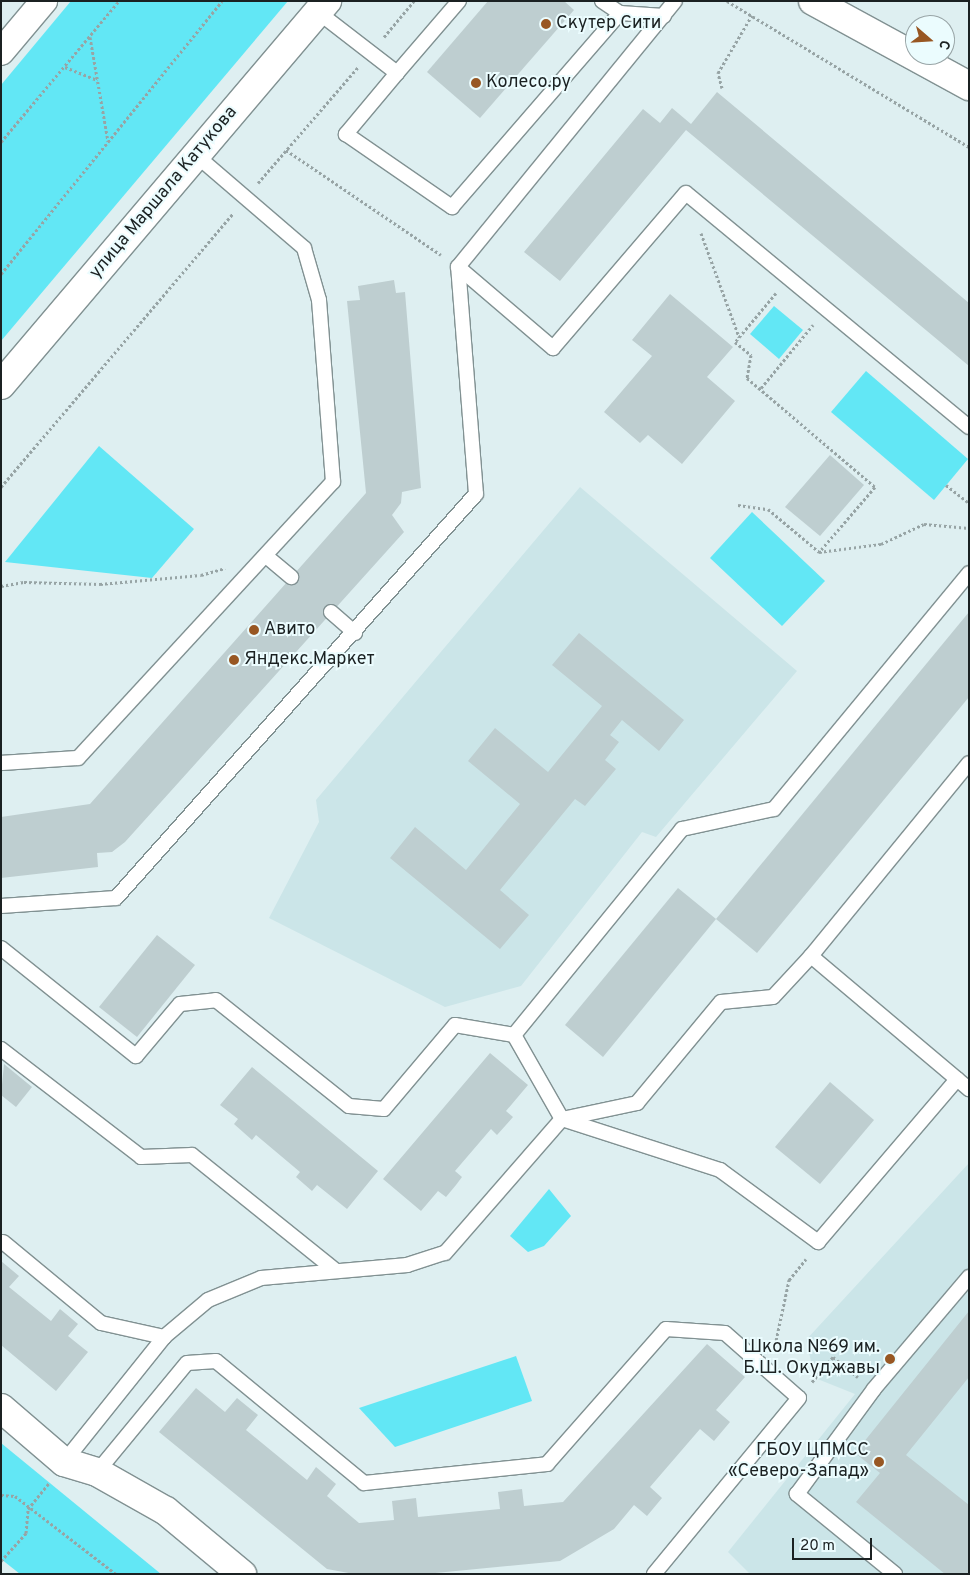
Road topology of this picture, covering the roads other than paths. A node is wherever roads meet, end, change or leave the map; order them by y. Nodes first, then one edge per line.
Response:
1 (44, 1) edge
2 (460, 1) edge
3 (602, 1) edge
4 (675, 1) edge
5 (813, 1) edge
6 (322, 6) edge
7 (620, 13) junction
8 (664, 16) junction
9 (1, 52) edge
10 (397, 73) junction
11 (969, 86) edge
12 (196, 155) junction
13 (458, 267) junction
14 (1, 385) edge
15 (969, 427) edge
16 (266, 556) junction
17 (969, 573) edge
18 (291, 577) dead end
19 (331, 612) dead end
20 (355, 633) junction
21 (969, 762) edge
22 (1, 763) edge
23 (1, 906) edge
24 (1, 948) edge
25 (812, 956) junction
26 (514, 1035) junction
27 (1, 1049) edge
28 (957, 1079) junction
29 (969, 1089) edge
30 (562, 1119) junction
31 (3, 1242) dead end
32 (335, 1270) junction
33 (969, 1277) edge
34 (164, 1337) junction
35 (1, 1408) edge
36 (64, 1462) junction
37 (97, 1472) junction
38 (242, 1574) edge
39 (654, 1574) edge
40 (895, 1574) edge

1 - 9 street
2 - 10 lane
3 - 7 lane
4 - 8 lane
5 - 11 main road
6 - 10 lane
6 - 12 main road, улица Маршала Катукова
7 - 8 lane
7 - 10 lane
8 - 13 lane
12 - 14 main road, улица Маршала Катукова
12 - 16 lane
13 - 15 lane
13 - 20 lane
16 - 18 lane
16 - 22 lane
17 - 26 lane
19 - 20 lane
20 - 23 lane
21 - 25 lane
24 - 26 lane
25 - 28 lane
25 - 30 lane
26 - 30 lane
27 - 32 lane
28 - 29 lane
28 - 30 lane
30 - 32 lane
31 - 34 lane
32 - 34 lane
33 - 40 lane
34 - 36 lane
35 - 36 main road
36 - 37 main road
37 - 38 main road
37 - 39 lane

